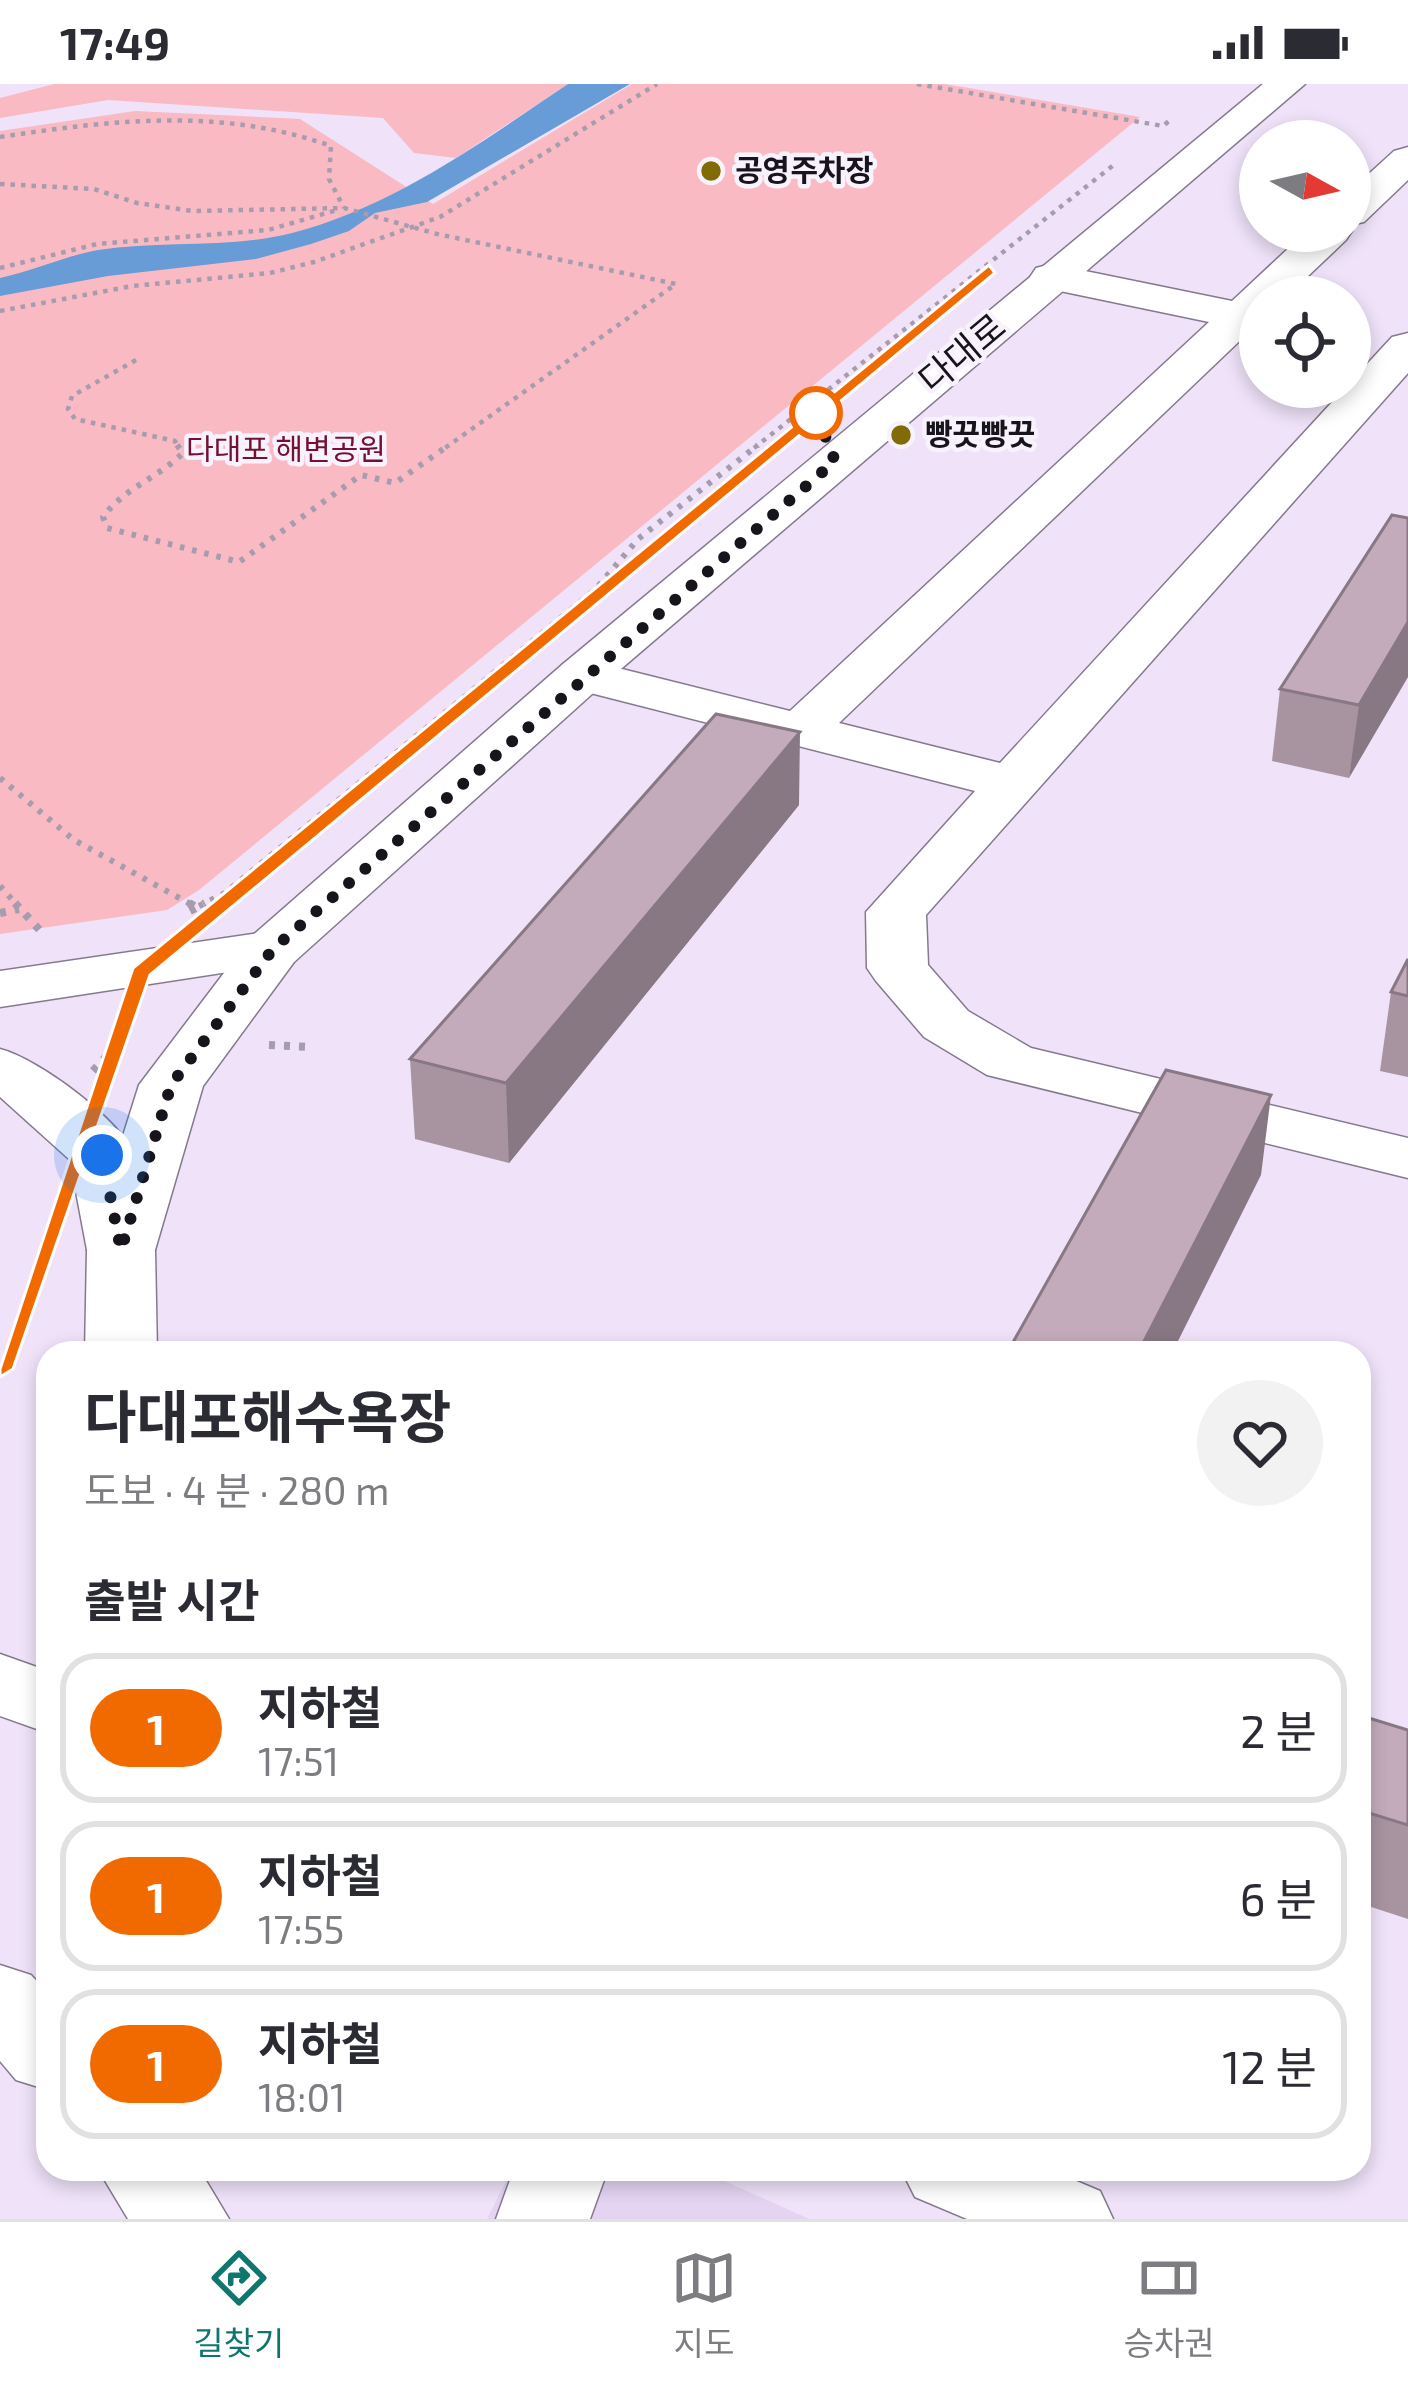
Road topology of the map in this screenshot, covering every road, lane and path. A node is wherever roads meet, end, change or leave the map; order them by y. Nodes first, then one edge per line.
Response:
1 (657, 84) edge
2 (917, 84) edge
3 (1286, 84) edge
4 (1180, 112) dead end
5 (1163, 125) junction
6 (0, 137) edge
7 (1145, 140) dead end
8 (1126, 155) dead end
9 (1408, 159) edge
10 (0, 184) edge
11 (1371, 193) edge
12 (344, 208) junction
13 (407, 226) junction
14 (1310, 252) edge
15 (0, 268) edge
16 (1287, 276) edge
17 (1051, 277) junction
18 (1239, 306) edge
19 (0, 310) edge
20 (1239, 323) edge
21 (1371, 343) edge
22 (1407, 349) edge
23 (136, 360) dead end
24 (583, 675) junction
25 (801, 730) junction
26 (0, 778) edge
27 (1012, 783) junction
28 (0, 886) edge
29 (197, 908) junction
30 (21, 909) junction
31 (0, 913) edge
32 (180, 917) dead end
33 (273, 949) junction
34 (12, 965) edge
35 (142, 998) dead end
36 (0, 1068) edge
37 (83, 1083) dead end
38 (1408, 1158) edge
39 (121, 1250) junction
40 (121, 1341) edge
41 (0, 1683) edge
42 (36, 1699) edge
43 (0, 2000) edge
44 (36, 2040) edge
45 (154, 2181) edge
46 (557, 2181) edge
47 (977, 2181) edge
48 (182, 2219) edge
49 (543, 2219) edge
50 (1066, 2219) edge

1 - 13 path
2 - 5 path
3 - 17 street, 다대로
4 - 5 path
5 - 7 path
6 - 12 path
8 - 29 path
9 - 11 street
10 - 12 path
12 - 13 path
12 - 15 path
13 - 19 path
13 - 23 path
14 - 16 street
17 - 18 street
17 - 24 street, 다대로
20 - 25 street
21 - 22 street
22 - 27 street
24 - 25 street
24 - 33 street, 다대로
25 - 27 street
26 - 29 path
27 - 38 street
28 - 30 path
29 - 32 path
30 - 31 path
30 - 34 path
33 - 34 street
33 - 39 street, 다대로
35 - 37 path
36 - 39 street
39 - 40 street, 다대로
41 - 42 street
43 - 44 street
45 - 48 street
46 - 49 street
47 - 50 street

